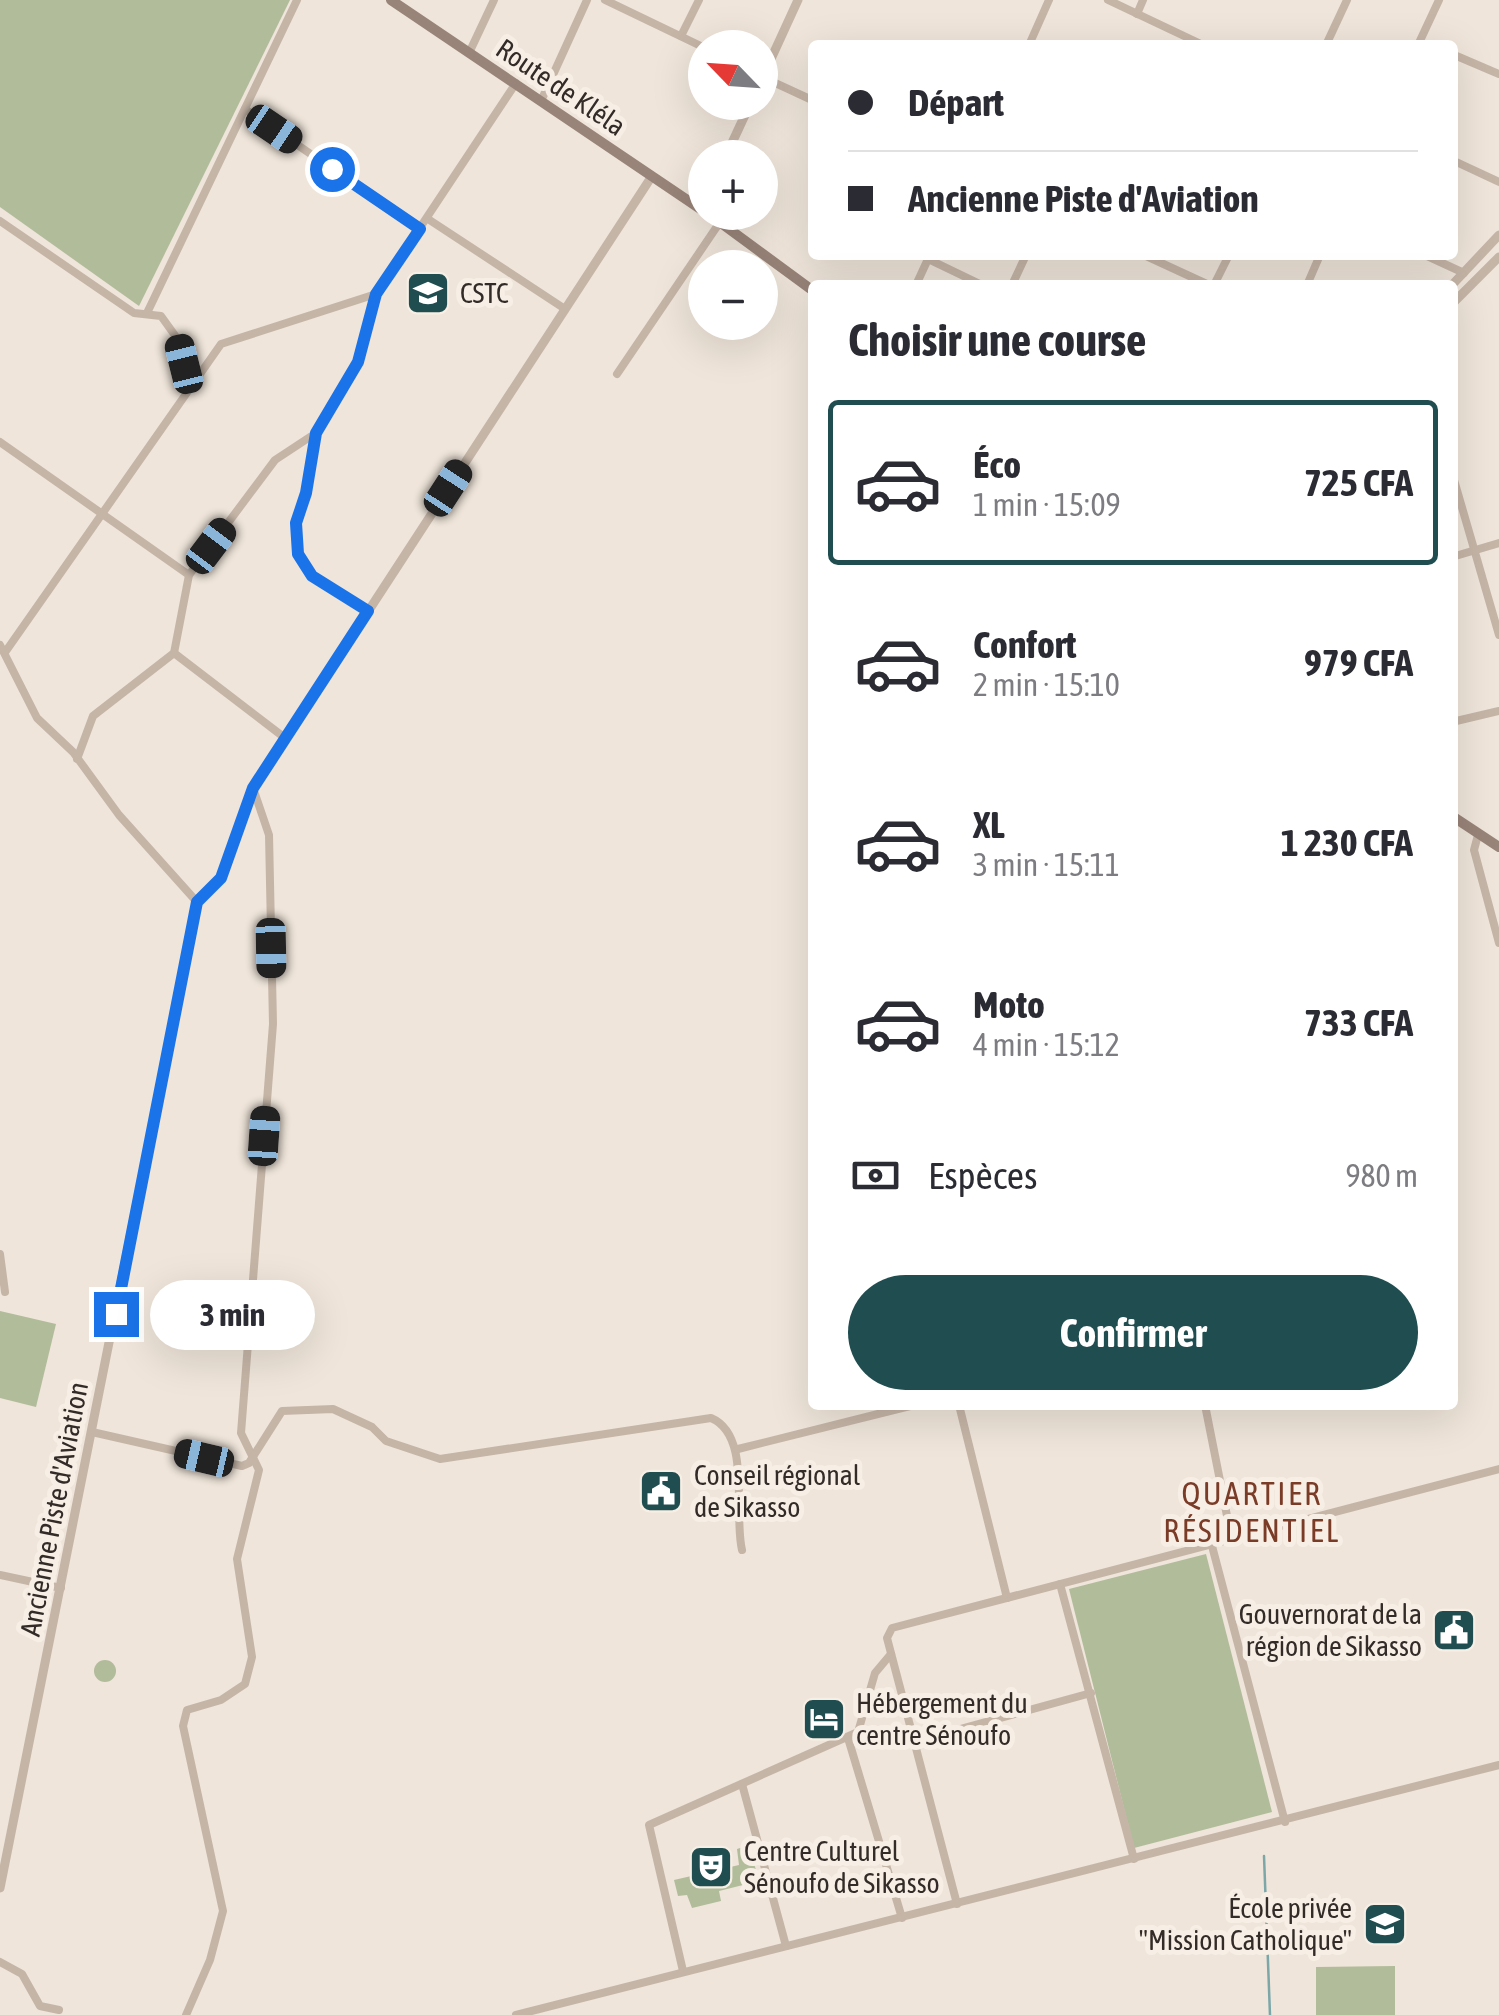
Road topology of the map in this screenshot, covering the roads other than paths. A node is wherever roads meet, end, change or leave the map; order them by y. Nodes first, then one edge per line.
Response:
1 (297, 0) edge
2 (392, 0) edge
3 (494, 0) edge
4 (587, 0) edge
5 (605, 0) edge
6 (698, 0) edge
7 (798, 0) edge
8 (1049, 0) edge
9 (1108, 0) edge
10 (1143, 0) edge
11 (1438, 0) edge
12 (1344, 1) edge
13 (1136, 14) junction
14 (681, 36) junction
15 (688, 40) edge
16 (1031, 40) edge
17 (1192, 40) edge
18 (1328, 40) edge
19 (1420, 40) edge
20 (778, 42) edge
21 (469, 52) junction
22 (1458, 57) edge
23 (1499, 74) edge
24 (516, 83) junction
25 (778, 85) edge
26 (808, 98) edge
27 (541, 100) junction
28 (244, 108) junction
29 (1458, 163) edge
30 (652, 176) junction
31 (1499, 182) edge
32 (688, 198) edge
33 (428, 219) junction
34 (0, 221) edge
35 (420, 229) junction
36 (715, 230) edge
37 (731, 230) edge
38 (1499, 236) edge
39 (1499, 257) edge
40 (935, 260) edge
41 (1155, 260) edge
42 (1436, 260) edge
43 (1464, 273) junction
44 (973, 280) edge
45 (1201, 280) edge
46 (1457, 280) edge
47 (808, 287) edge
48 (376, 294) junction
49 (1458, 298) edge
50 (565, 309) junction
51 (148, 313) junction
52 (617, 374) dead end
53 (190, 387) junction
54 (316, 433) junction
55 (0, 442) edge
56 (1458, 494) edge
57 (102, 514) junction
58 (1499, 543) edge
59 (1474, 550) junction
60 (1458, 555) edge
61 (189, 575) junction
62 (368, 611) junction
63 (1499, 635) edge
64 (3, 648) edge
65 (174, 653) junction
66 (1499, 711) edge
67 (1458, 721) edge
68 (285, 738) junction
69 (77, 759) junction
70 (253, 788) junction
71 (1458, 820) edge
72 (1478, 835) junction
73 (1499, 848) edge
74 (197, 902) junction
75 (1499, 944) edge
76 (0, 1254) edge
77 (5, 1292) dead end
78 (894, 1410) edge
79 (959, 1410) edge
80 (1206, 1410) edge
81 (92, 1432) junction
82 (738, 1449) junction
83 (254, 1454) junction
84 (1499, 1468) edge
85 (1232, 1541) junction
86 (1212, 1546) junction
87 (742, 1550) dead end
88 (0, 1575) edge
89 (1060, 1584) junction
90 (61, 1588) junction
91 (1007, 1598) junction
92 (890, 1654) junction
93 (1091, 1693) junction
94 (848, 1738) junction
95 (913, 1742) junction
96 (1499, 1765) edge
97 (742, 1784) junction
98 (0, 1820) edge
99 (1285, 1822) junction
100 (13, 1823) junction
101 (1134, 1859) junction
102 (0, 1888) edge
103 (957, 1904) junction
104 (902, 1918) junction
105 (786, 1946) junction
106 (0, 1962) edge
107 (683, 1972) junction
108 (60, 2010) dead end
109 (186, 2015) edge
110 (516, 2015) edge

1 - 28 street
2 - 21 main road, Route de Kléla
3 - 21 street
4 - 27 street
5 - 14 street
6 - 14 street
7 - 20 street
8 - 16 street
9 - 13 street
10 - 13 street
11 - 19 street
12 - 18 street
13 - 17 street
14 - 15 street
21 - 24 main road, Route de Kléla
22 - 23 street
24 - 27 main road, Route de Kléla
24 - 33 street
25 - 26 street
27 - 30 main road, Route de Kléla
28 - 35 street
28 - 51 street
29 - 31 street
30 - 32 main road, Route de Kléla
30 - 50 street
33 - 35 street
33 - 50 street
34 - 51 street
35 - 48 street
36 - 52 street
37 - 47 main road, Route de Kléla
38 - 43 street
39 - 49 street
40 - 44 street
41 - 45 street
42 - 43 street
43 - 46 street
48 - 53 street
48 - 54 street
50 - 62 street
51 - 53 street
53 - 57 street
54 - 61 street
54 - 62 street
55 - 57 street
56 - 59 street
57 - 61 street
57 - 64 street
58 - 59 street
59 - 60 street
59 - 63 street
61 - 65 street
62 - 68 street
64 - 69 street
65 - 68 street
65 - 69 street
66 - 67 street
68 - 70 street
69 - 74 street
70 - 74 street
70 - 83 street
71 - 72 main road
72 - 73 main road
72 - 75 street
74 - 81 street, Ancienne Piste d'Aviation
76 - 77 street
78 - 82 street
79 - 91 street
80 - 85 street
81 - 83 street
81 - 90 street, Ancienne Piste d'Aviation
82 - 83 street
82 - 87 street
83 - 109 street
84 - 85 street
85 - 86 street
86 - 89 street
86 - 99 street
88 - 90 street
89 - 91 street
89 - 93 street
90 - 100 street, Ancienne Piste d'Aviation
91 - 92 street
92 - 94 street
92 - 95 street
93 - 95 street
93 - 101 street
94 - 97 street
94 - 104 street
95 - 103 street
96 - 99 street
97 - 105 street
97 - 107 street
98 - 100 street
99 - 101 street
100 - 102 street, Ancienne Piste d'Aviation
101 - 103 street
103 - 104 street
104 - 105 street
105 - 107 street
106 - 108 street
107 - 110 street

